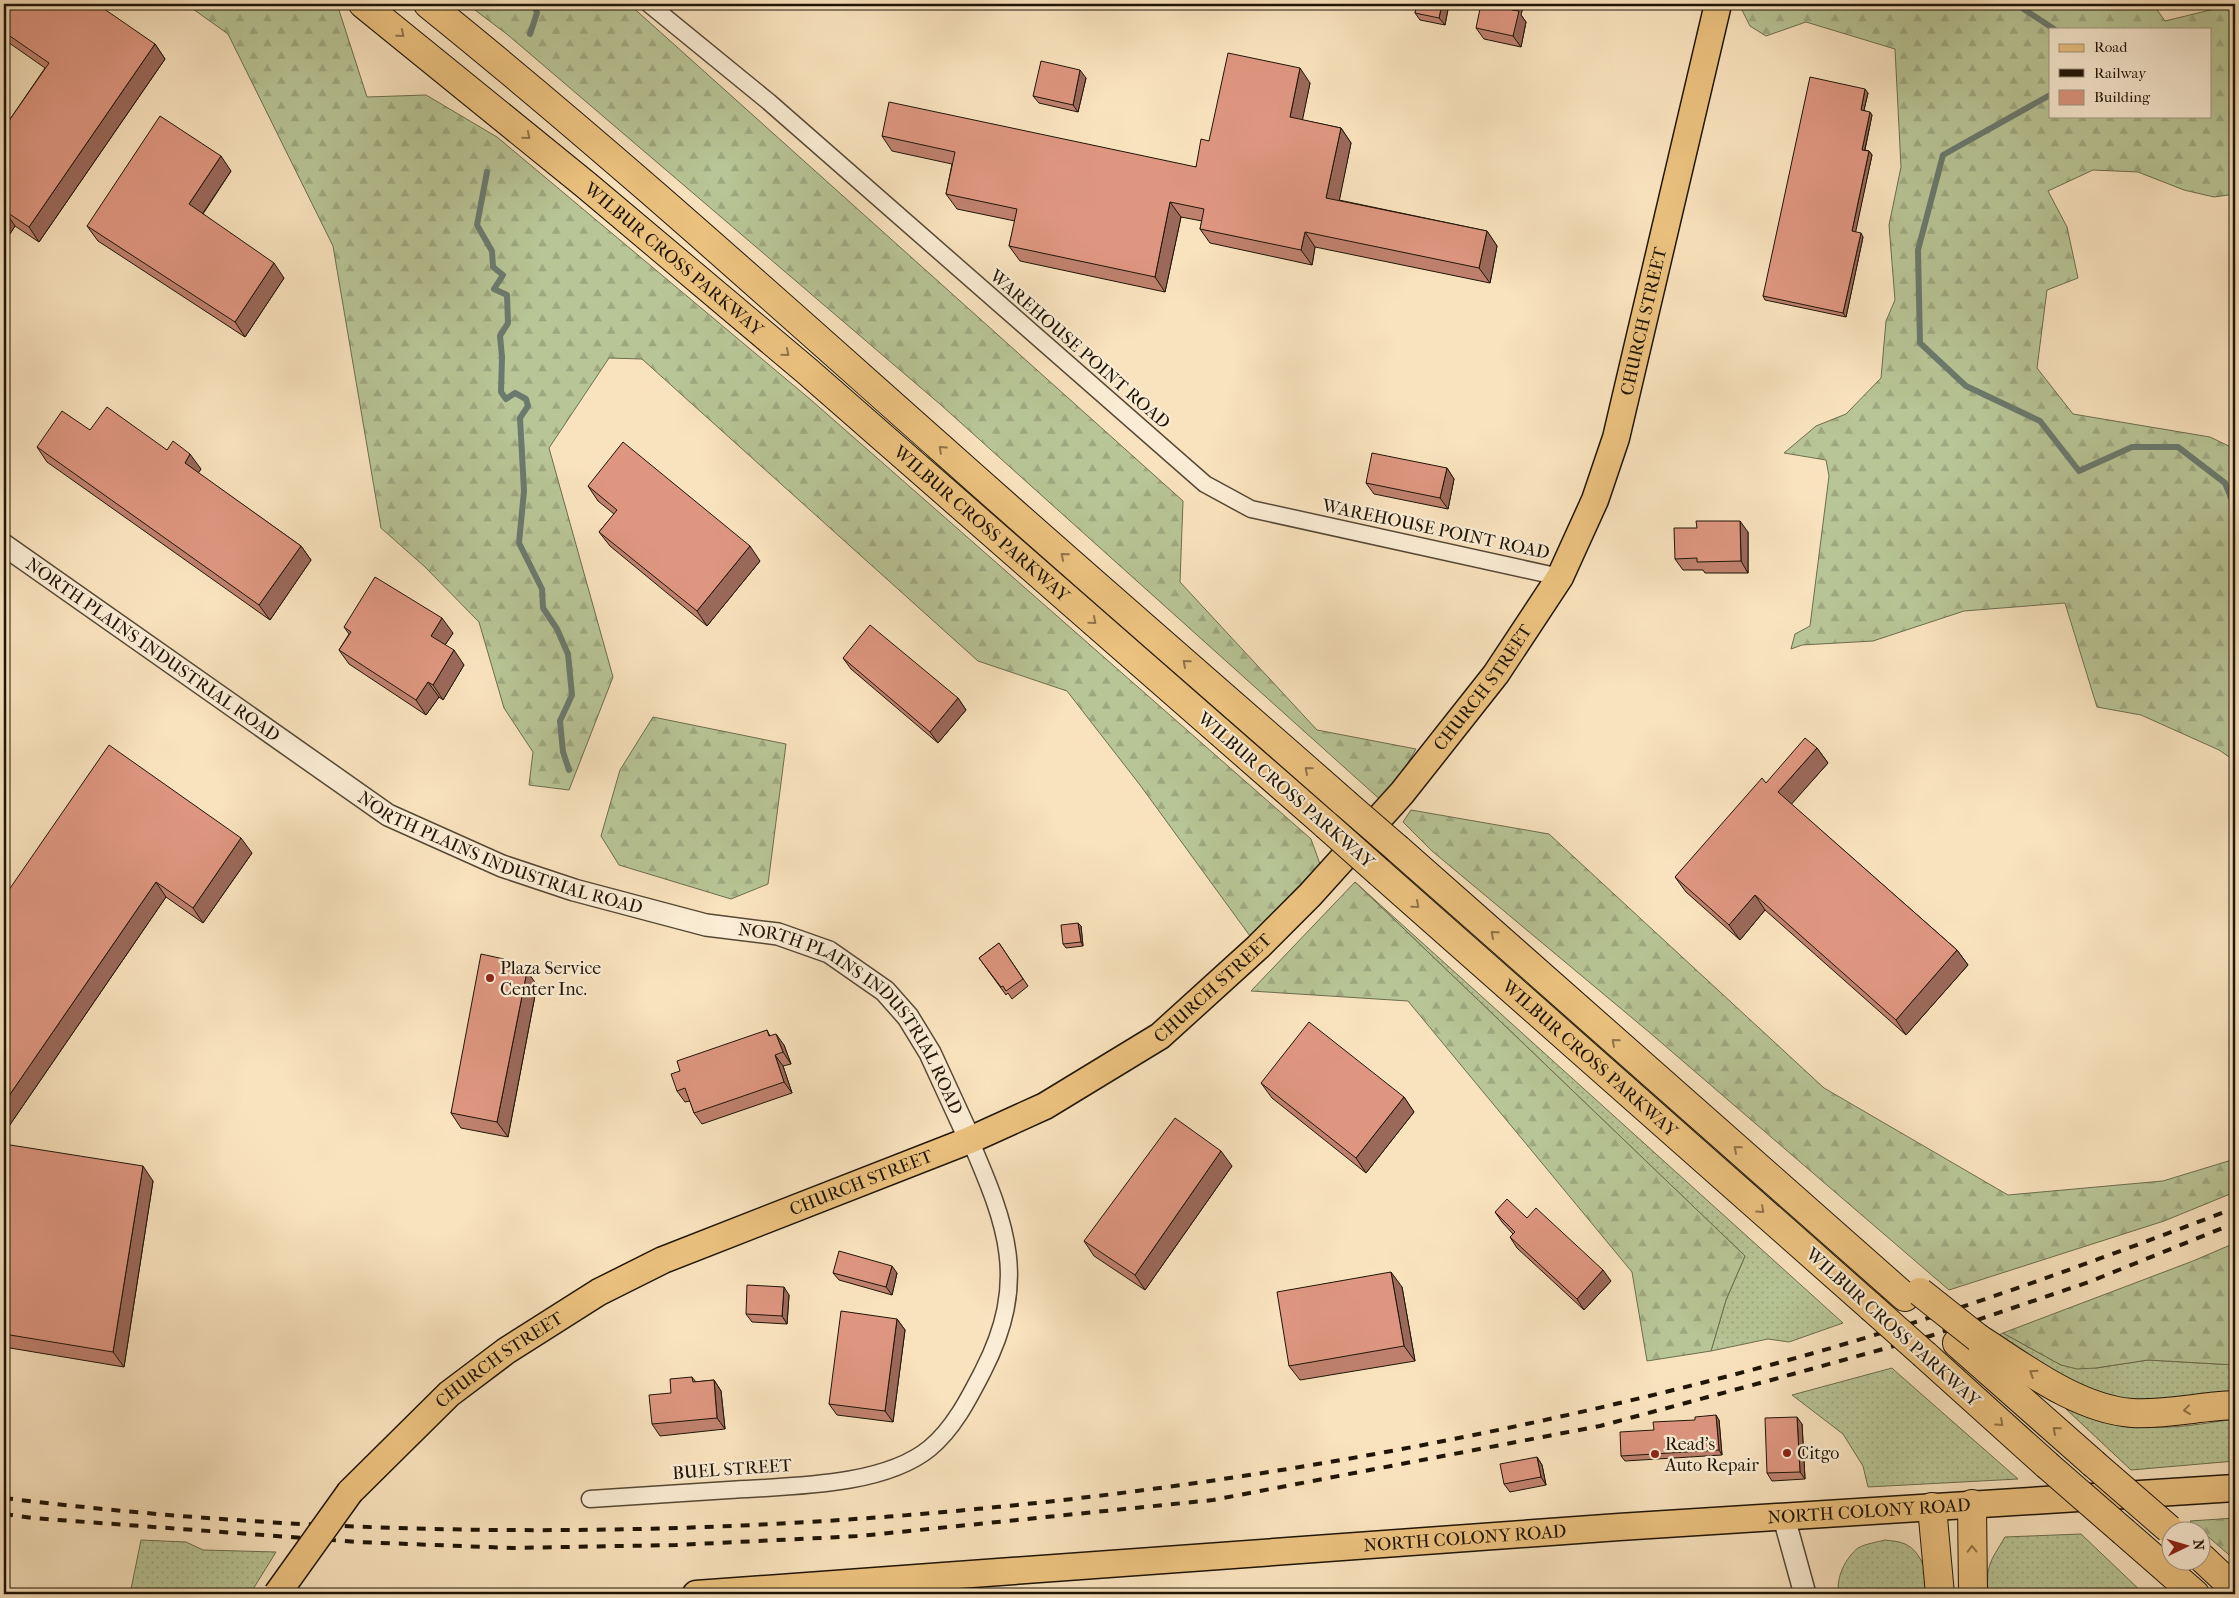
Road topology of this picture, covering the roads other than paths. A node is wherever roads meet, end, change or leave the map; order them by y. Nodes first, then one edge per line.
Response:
1 (363, 4) edge
2 (428, 4) edge
3 (649, 4) edge
4 (1718, 4) edge
5 (4, 545) edge
6 (1560, 577) junction
7 (970, 1140) junction
8 (1968, 1340) junction
9 (2235, 1405) edge
10 (2235, 1488) edge
11 (590, 1499) dead end
12 (1972, 1504) junction
13 (1932, 1507) junction
14 (1784, 1518) junction
15 (2162, 1523) edge
16 (2156, 1560) junction
17 (2212, 1567) edge
18 (2235, 1589) edge
19 (278, 1594) edge
20 (696, 1594) edge
21 (1804, 1594) edge
22 (1940, 1594) edge
23 (1973, 1594) edge
24 (2185, 1594) edge
25 (2194, 1594) edge

1 -> 16 highway, WILBUR CROSS PARKWAY, bridge
8 -> 2 highway, WILBUR CROSS PARKWAY, bridge
3 - 6 street, WAREHOUSE POINT ROAD
4 - 6 main road, CHURCH STREET
5 - 7 street, NORTH PLAINS INDUSTRIAL ROAD
6 - 7 main road, CHURCH STREET
7 - 11 street, BUEL STREET
7 - 19 main road, CHURCH STREET, bridge
9 -> 8 highway
15 -> 8 highway, WILBUR CROSS PARKWAY, bridge
10 - 12 main road, NORTH COLONY ROAD
12 - 13 main road, NORTH COLONY ROAD
23 -> 12 highway
13 - 14 main road, NORTH COLONY ROAD
13 - 22 highway
14 - 20 main road, NORTH COLONY ROAD
14 - 21 street
16 - 24 highway
16 - 25 highway, WILBUR CROSS PARKWAY
17 - 18 highway

